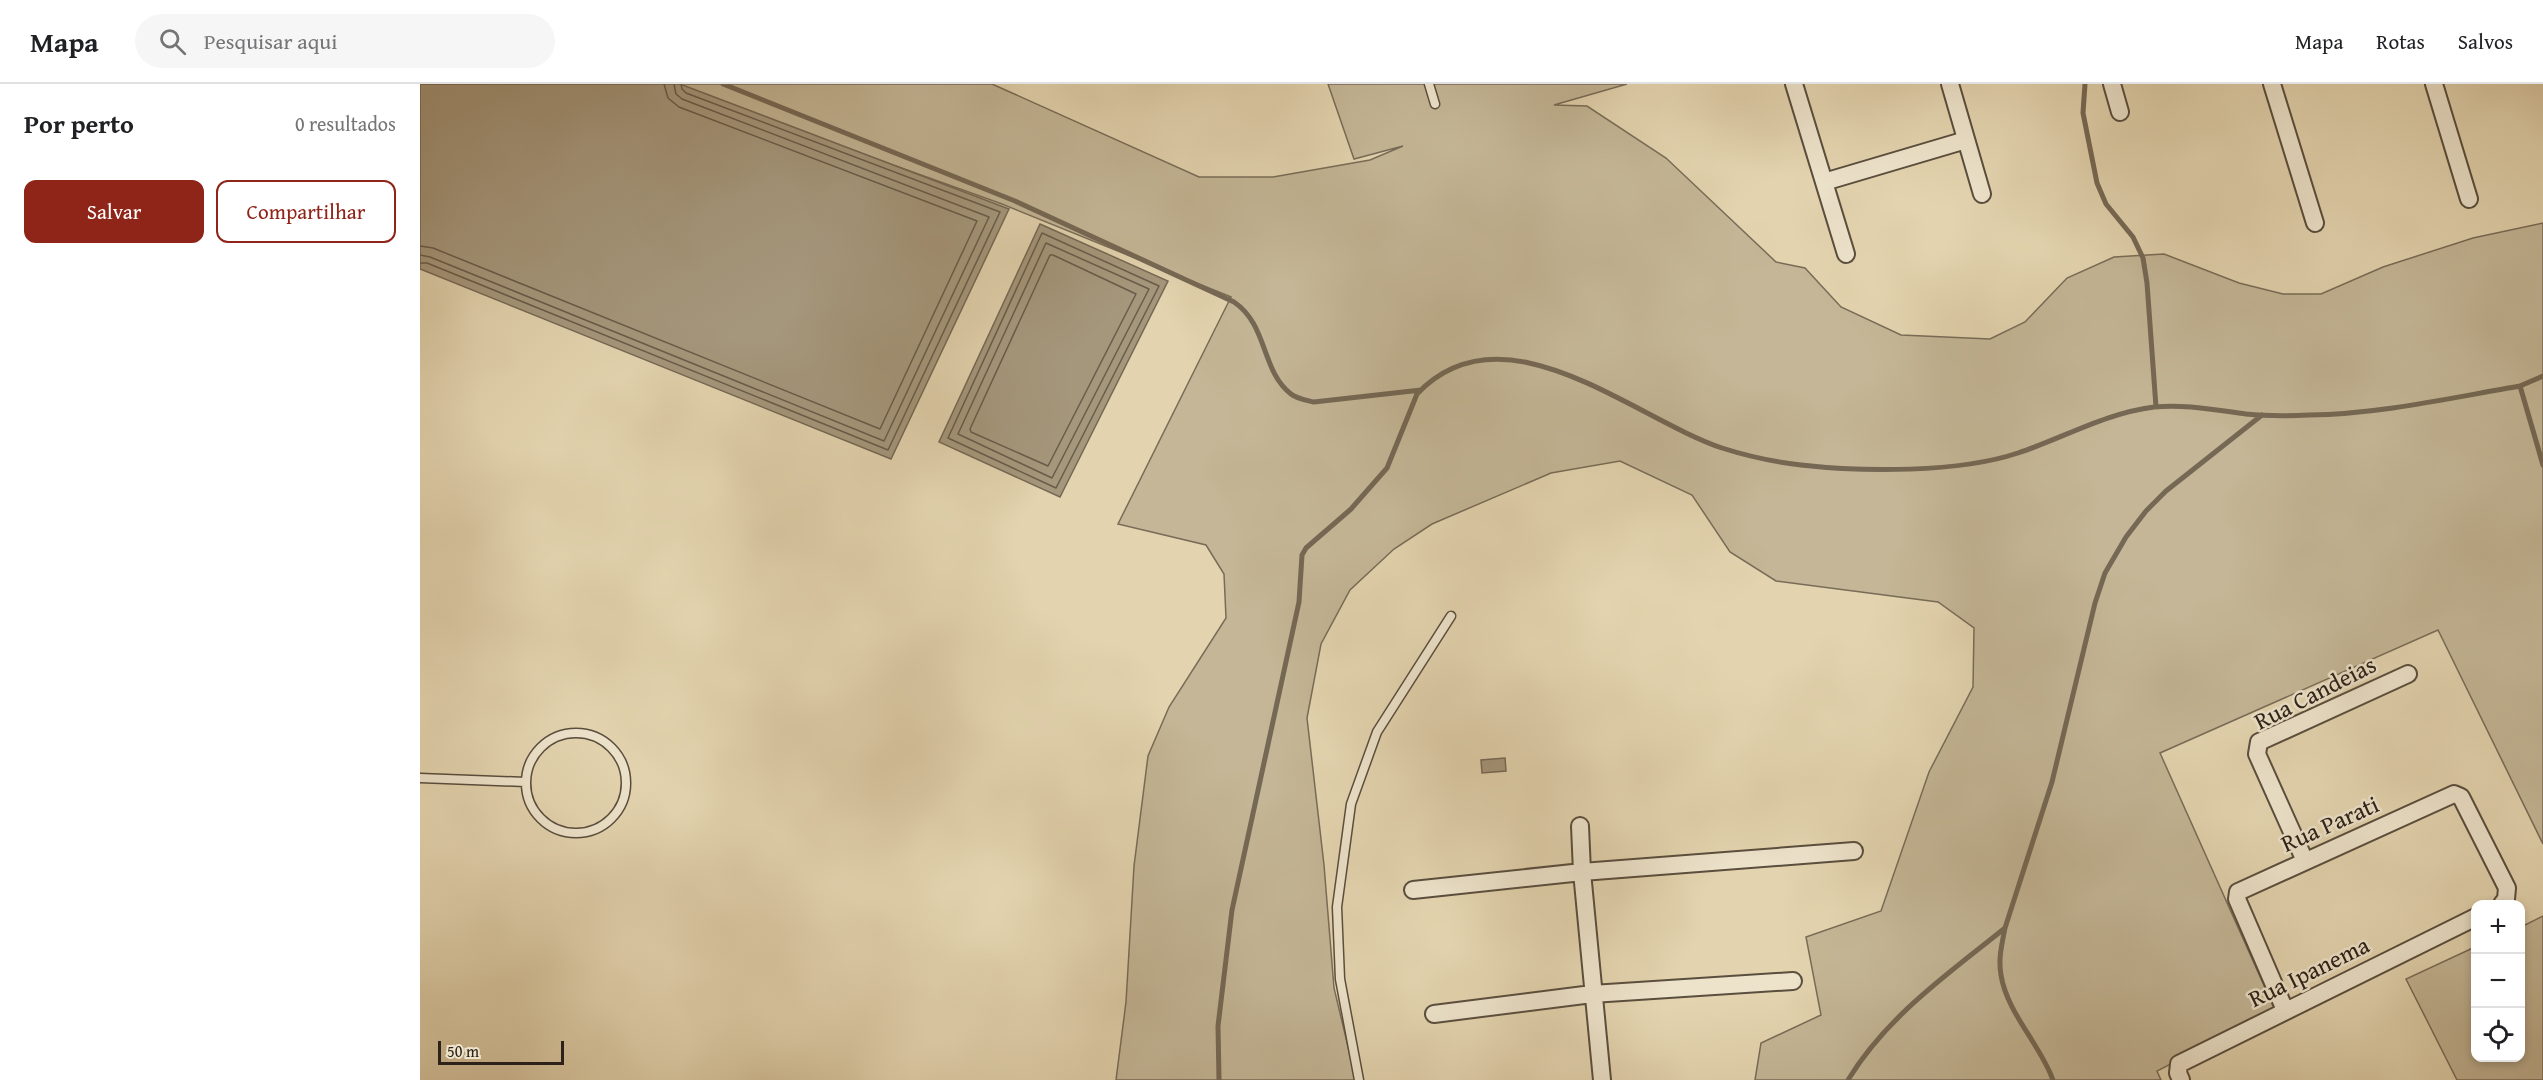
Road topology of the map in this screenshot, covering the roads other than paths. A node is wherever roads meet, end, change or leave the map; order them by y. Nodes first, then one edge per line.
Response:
1 (1429, 84) edge
2 (1794, 84) edge
3 (1950, 84) edge
4 (2112, 84) edge
5 (2272, 84) edge
6 (2433, 84) edge
7 (1435, 104) dead end
8 (2121, 112) dead end
9 (1966, 140) junction
10 (1824, 182) junction
11 (1982, 194) dead end
12 (2469, 200) dead end
13 (2315, 224) dead end
14 (1846, 254) dead end
15 (1451, 616) dead end
16 (2408, 674) dead end
17 (420, 778) edge
18 (525, 782) junction
19 (1580, 826) dead end
20 (1854, 851) dead end
21 (2305, 861) junction
22 (1582, 872) junction
23 (1413, 890) dead end
24 (2505, 899) edge
25 (2471, 920) edge
26 (1792, 981) dead end
27 (1592, 994) junction
28 (2285, 1010) junction
29 (1434, 1014) dead end
30 (1359, 1080) edge
31 (1602, 1080) edge
32 (2181, 1080) edge

1 - 7 lane
2 - 10 street
3 - 9 street
4 - 8 street
5 - 13 street
6 - 12 street
9 - 10 street
9 - 11 street
10 - 14 street
15 - 30 lane
16 - 21 street, Rua Candeias
17 - 18 lane
18 - 18 lane
19 - 22 street
20 - 22 street
21 - 24 street, Rua Parati
21 - 28 street, Rua Parati
22 - 23 street
22 - 27 street
25 - 28 street, Rua Ipanema
26 - 27 street
27 - 29 street
27 - 31 street
28 - 32 street, Rua Ipanema

